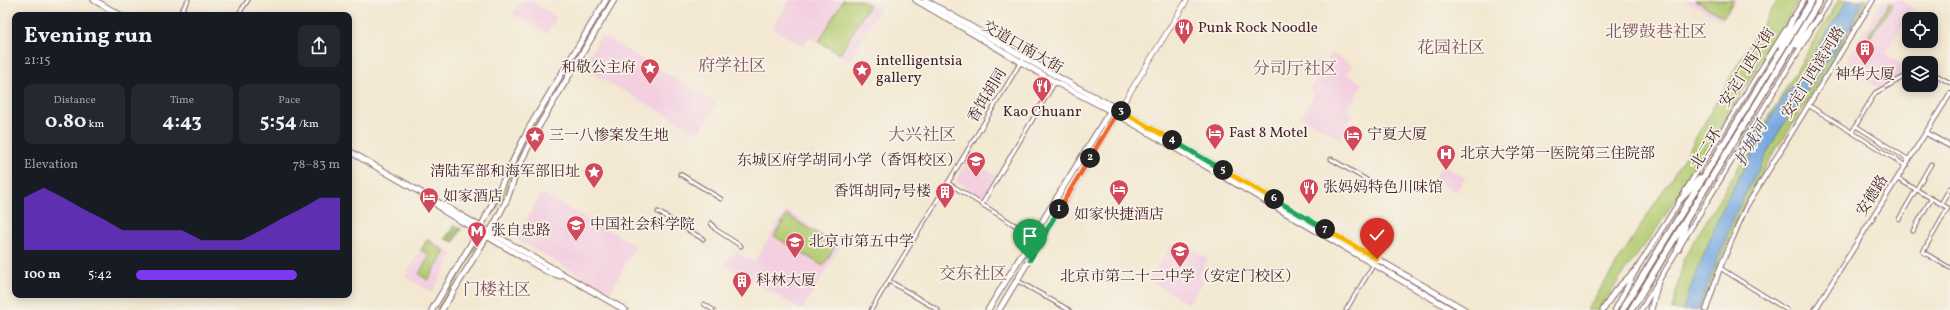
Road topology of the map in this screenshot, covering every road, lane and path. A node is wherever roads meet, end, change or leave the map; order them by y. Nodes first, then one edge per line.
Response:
1 (94, 0) edge
2 (188, 0) edge
3 (248, 0) edge
4 (606, 0) edge
5 (614, 0) edge
6 (916, 0) edge
7 (925, 0) edge
8 (1187, 0) edge
9 (1804, 0) edge
10 (1812, 0) edge
11 (1820, 0) edge
12 (1830, 0) edge
13 (1873, 0) edge
14 (115, 12) edge
15 (181, 12) edge
16 (240, 12) edge
17 (1820, 16) junction
18 (1792, 20) junction
19 (1022, 59) junction
20 (1775, 61) junction
21 (1782, 64) junction
22 (1938, 76) edge
23 (1902, 78) edge
24 (1056, 82) junction
25 (1950, 83) edge
26 (1950, 94) edge
27 (1808, 105) junction
28 (1110, 110) junction
29 (1118, 112) junction
30 (1856, 126) junction
31 (1852, 132) junction
32 (1926, 133) junction
33 (1950, 146) edge
34 (352, 153) edge
35 (1331, 159) dead end
36 (1909, 160) junction
37 (1931, 164) dead end
38 (1906, 166) junction
39 (1710, 167) junction
40 (680, 174) dead end
41 (1898, 179) junction
42 (948, 183) junction
43 (1372, 183) dead end
44 (1950, 188) edge
45 (1916, 190) junction
46 (721, 199) dead end
47 (1931, 199) junction
48 (1680, 200) junction
49 (982, 204) junction
50 (1941, 204) junction
51 (658, 212) dead end
52 (1689, 217) junction
53 (1899, 219) dead end
54 (711, 224) dead end
55 (480, 228) junction
56 (1913, 231) dead end
57 (488, 234) junction
58 (1032, 236) junction
59 (703, 239) dead end
60 (1040, 241) junction
61 (741, 246) dead end
62 (1678, 249) junction
63 (1377, 259) junction
64 (1373, 264) junction
65 (1720, 268) junction
66 (1950, 268) edge
67 (1636, 270) junction
68 (1018, 280) junction
69 (889, 281) junction
70 (1658, 282) junction
71 (704, 304) dead end
72 (432, 310) edge
73 (442, 310) edge
74 (625, 310) edge
75 (713, 310) edge
76 (872, 310) edge
77 (938, 310) edge
78 (988, 310) edge
79 (999, 310) edge
80 (1069, 310) edge
81 (1346, 310) edge
82 (1452, 310) edge
83 (1465, 310) edge
84 (1603, 310) edge
85 (1615, 310) edge
86 (1622, 310) edge
87 (1631, 310) edge
88 (1641, 310) edge
89 (1651, 310) edge
90 (1706, 310) edge
91 (1787, 310) edge
92 (1815, 310) edge

1 - 14 main road
2 - 15 street
3 - 16 street
4 - 55 main road
5 - 57 main road
6 - 19 main road, 交道口南大街
7 - 19 main road, 交道口南大街
8 - 29 main road
9 - 18 street, 安定门西大街
10 - 20 highway, 北二环
11 - 21 highway, 北二环
12 - 17 street
13 - 27 street, 安定门西滨河路
17 - 21 highway
17 - 62 street
18 - 20 highway
18 - 48 street, 安定门西大街
19 - 24 main road, 交道口南大街
19 - 29 main road, 交道口南大街
19 - 42 street, 香饵胡同
20 - 39 highway, 北二环
21 - 52 highway, 北二环
22 - 25 street
23 - 30 street
24 - 28 main road, 交道口南大街
24 - 49 street
26 - 32 street, 安德路
27 - 31 street
27 - 65 street, 安定门西滨河路
28 - 29 main road, 交道口南大街
28 - 58 main road
29 - 60 main road
29 - 63 main road
29 - 64 main road
30 - 31 street
30 - 36 street
31 - 38 street
32 - 33 street
32 - 36 street, 安德路
34 - 55 main road
35 - 43 street
36 - 38 street, 安德路
37 - 45 street
38 - 41 street, 安德路
39 - 48 highway
39 - 86 highway, 北二环
40 - 46 street
41 - 45 street
41 - 92 street, 安德路
42 - 49 street
42 - 69 street, 香饵胡同
44 - 50 street
45 - 47 street
45 - 53 street
47 - 50 street
47 - 56 street
48 - 67 street, 安定门西大街
49 - 58 street
50 - 66 street
51 - 59 street
52 - 62 highway
52 - 87 highway, 北二环
54 - 61 street
55 - 57 main road
55 - 72 main road
57 - 73 main road
57 - 74 main road
58 - 60 street
58 - 78 main road
60 - 68 main road
62 - 70 street
63 - 64 street
63 - 83 main road
64 - 81 street
64 - 82 main road
65 - 90 street, 安定门西滨河路
65 - 91 street
67 - 84 main road
67 - 85 street, 安定门西大街
68 - 79 main road
68 - 80 street
69 - 76 street, 香饵胡同
69 - 77 street
70 - 88 street
70 - 89 main road
71 - 75 street

